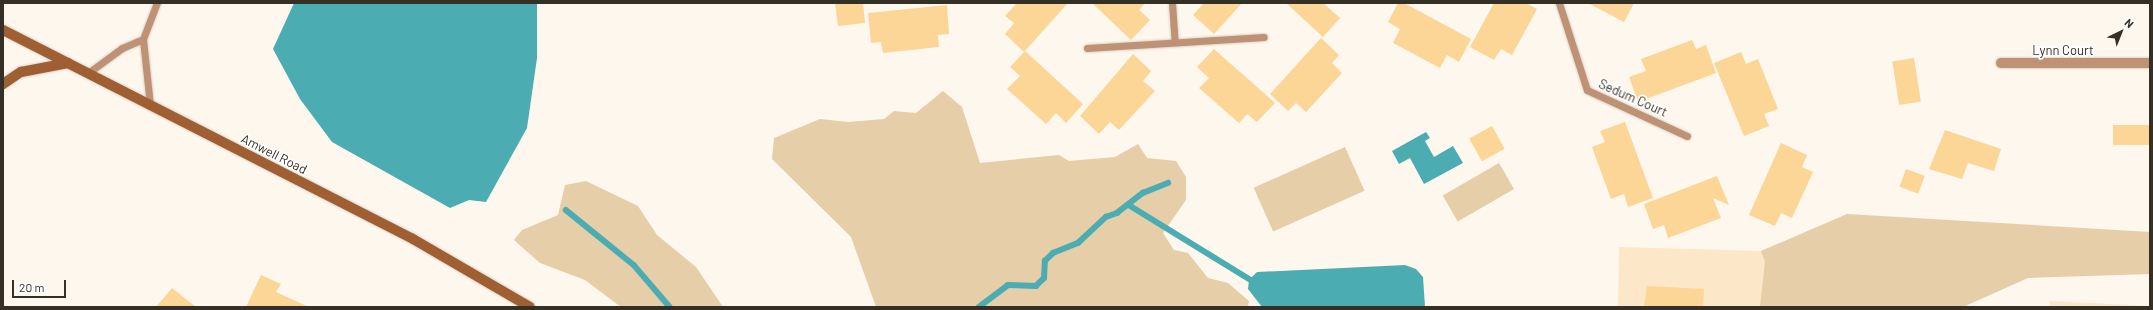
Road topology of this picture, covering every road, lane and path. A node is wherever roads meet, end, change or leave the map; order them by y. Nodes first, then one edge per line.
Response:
1 (157, 3) edge
2 (1172, 3) edge
3 (1559, 3) edge
4 (3, 30) edge
5 (1264, 37) dead end
6 (143, 39) junction
7 (1175, 42) junction
8 (1087, 48) dead end
9 (69, 63) junction
10 (2001, 63) dead end
11 (2150, 63) edge
12 (88, 73) junction
13 (3, 84) edge
14 (150, 105) junction
15 (1687, 136) dead end
16 (530, 307) edge

1 - 6 lane
2 - 7 lane
3 - 15 lane, Sedum Court
4 - 9 main road, Amwell Road
5 - 7 lane
6 - 12 lane
6 - 14 lane
7 - 8 lane
9 - 12 main road, Amwell Road
9 - 13 main road
10 - 11 street, Lynn Court
12 - 14 main road, Amwell Road
14 - 16 main road, Amwell Road

